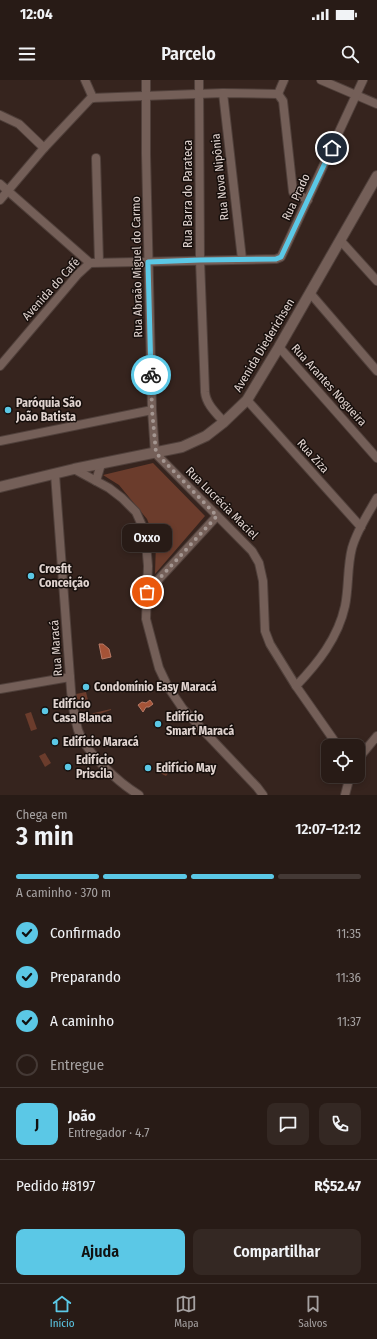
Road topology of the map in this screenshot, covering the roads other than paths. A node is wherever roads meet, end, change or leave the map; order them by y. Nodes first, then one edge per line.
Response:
1 (85, 80) edge
2 (146, 80) edge
3 (199, 80) edge
4 (284, 80) edge
5 (321, 80) edge
6 (364, 80) edge
7 (223, 93) junction
8 (199, 94) junction
9 (278, 94) junction
10 (357, 96) junction
11 (146, 97) junction
12 (93, 98) junction
13 (377, 104) edge
14 (0, 115) edge
15 (44, 148) junction
16 (96, 158) dead end
17 (376, 179) edge
18 (0, 184) edge
19 (8, 191) junction
20 (0, 200) edge
21 (308, 200) junction
22 (340, 240) junction
23 (281, 257) joint
24 (242, 259) junction
25 (200, 260) junction
26 (99, 262) junction
27 (148, 262) junction
28 (90, 263) junction
29 (377, 281) edge
30 (310, 293) junction
31 (279, 347) junction
32 (0, 366) edge
33 (377, 372) edge
34 (246, 400) junction
35 (152, 410) junction
36 (224, 422) junction
37 (0, 441) edge
38 (156, 453) junction
39 (377, 458) edge
40 (102, 464) junction
41 (74, 469) junction
42 (56, 474) junction
43 (96, 481) junction
44 (0, 487) edge
45 (377, 498) edge
46 (217, 516) junction
47 (361, 527) junction
48 (147, 592) junction
49 (70, 678) junction
50 (296, 686) junction
51 (0, 689) edge
52 (377, 736) edge
53 (333, 739) edge
54 (365, 751) edge
55 (348, 783) edge
56 (139, 795) edge
57 (263, 795) edge
58 (345, 795) edge

1 - 12 street
2 - 11 street, Rua Abraão Miguel do Carmo
3 - 8 street, Rua Barra do Parateca
4 - 9 street
5 - 10 street
6 - 10 street, Rua Prado
7 - 8 street
7 - 9 street
7 - 24 street, Rua Nova Nipônia
8 - 11 street
8 - 25 street, Rua Barra do Parateca
9 - 21 street
10 - 13 street
10 - 21 street, Rua Prado
11 - 12 street
11 - 27 street, Rua Abraão Miguel do Carmo
12 - 15 street
14 - 15 street
15 - 19 street
16 - 26 street
17 - 22 street, Avenida Diederichsen
18 - 19 street
19 - 20 street
19 - 28 street
21 - 23 street, Rua Prado
22 - 29 street
22 - 30 street, Avenida Diederichsen
23 - 24 street, Avenida do Café
24 - 25 street, Avenida do Café
25 - 27 street, Avenida do Café
25 - 36 street, Rua Barra do Parateca
26 - 27 street, Avenida do Café
26 - 28 street, Avenida do Café
27 - 35 street, Rua Abraão Miguel do Carmo
28 - 32 street, Avenida do Café
30 - 31 street, Avenida Diederichsen
30 - 33 street
31 - 34 street, Avenida Diederichsen
31 - 39 street, Rua Arantes Nogueira
34 - 36 street, Avenida Diederichsen
34 - 47 street, Rua Ziza
35 - 37 street
35 - 38 street, Rua Abraão Miguel do Carmo
36 - 38 street, Avenida Diederichsen
38 - 40 street, Avenida Diederichsen
38 - 46 street, Rua Lucrécia Maciel
40 - 41 street, Avenida Diederichsen
40 - 43 street
41 - 42 street, Avenida Diederichsen
41 - 43 street
42 - 44 street, Avenida Diederichsen
42 - 49 street, Rua Maracá
43 - 48 street
45 - 47 street
46 - 48 street
46 - 50 street, Rua Lucrécia Maciel
47 - 50 street
48 - 57 street
49 - 51 street
49 - 56 street, Rua Maracá
50 - 53 street, Rua Lucrécia Maciel
52 - 54 street
55 - 58 street

